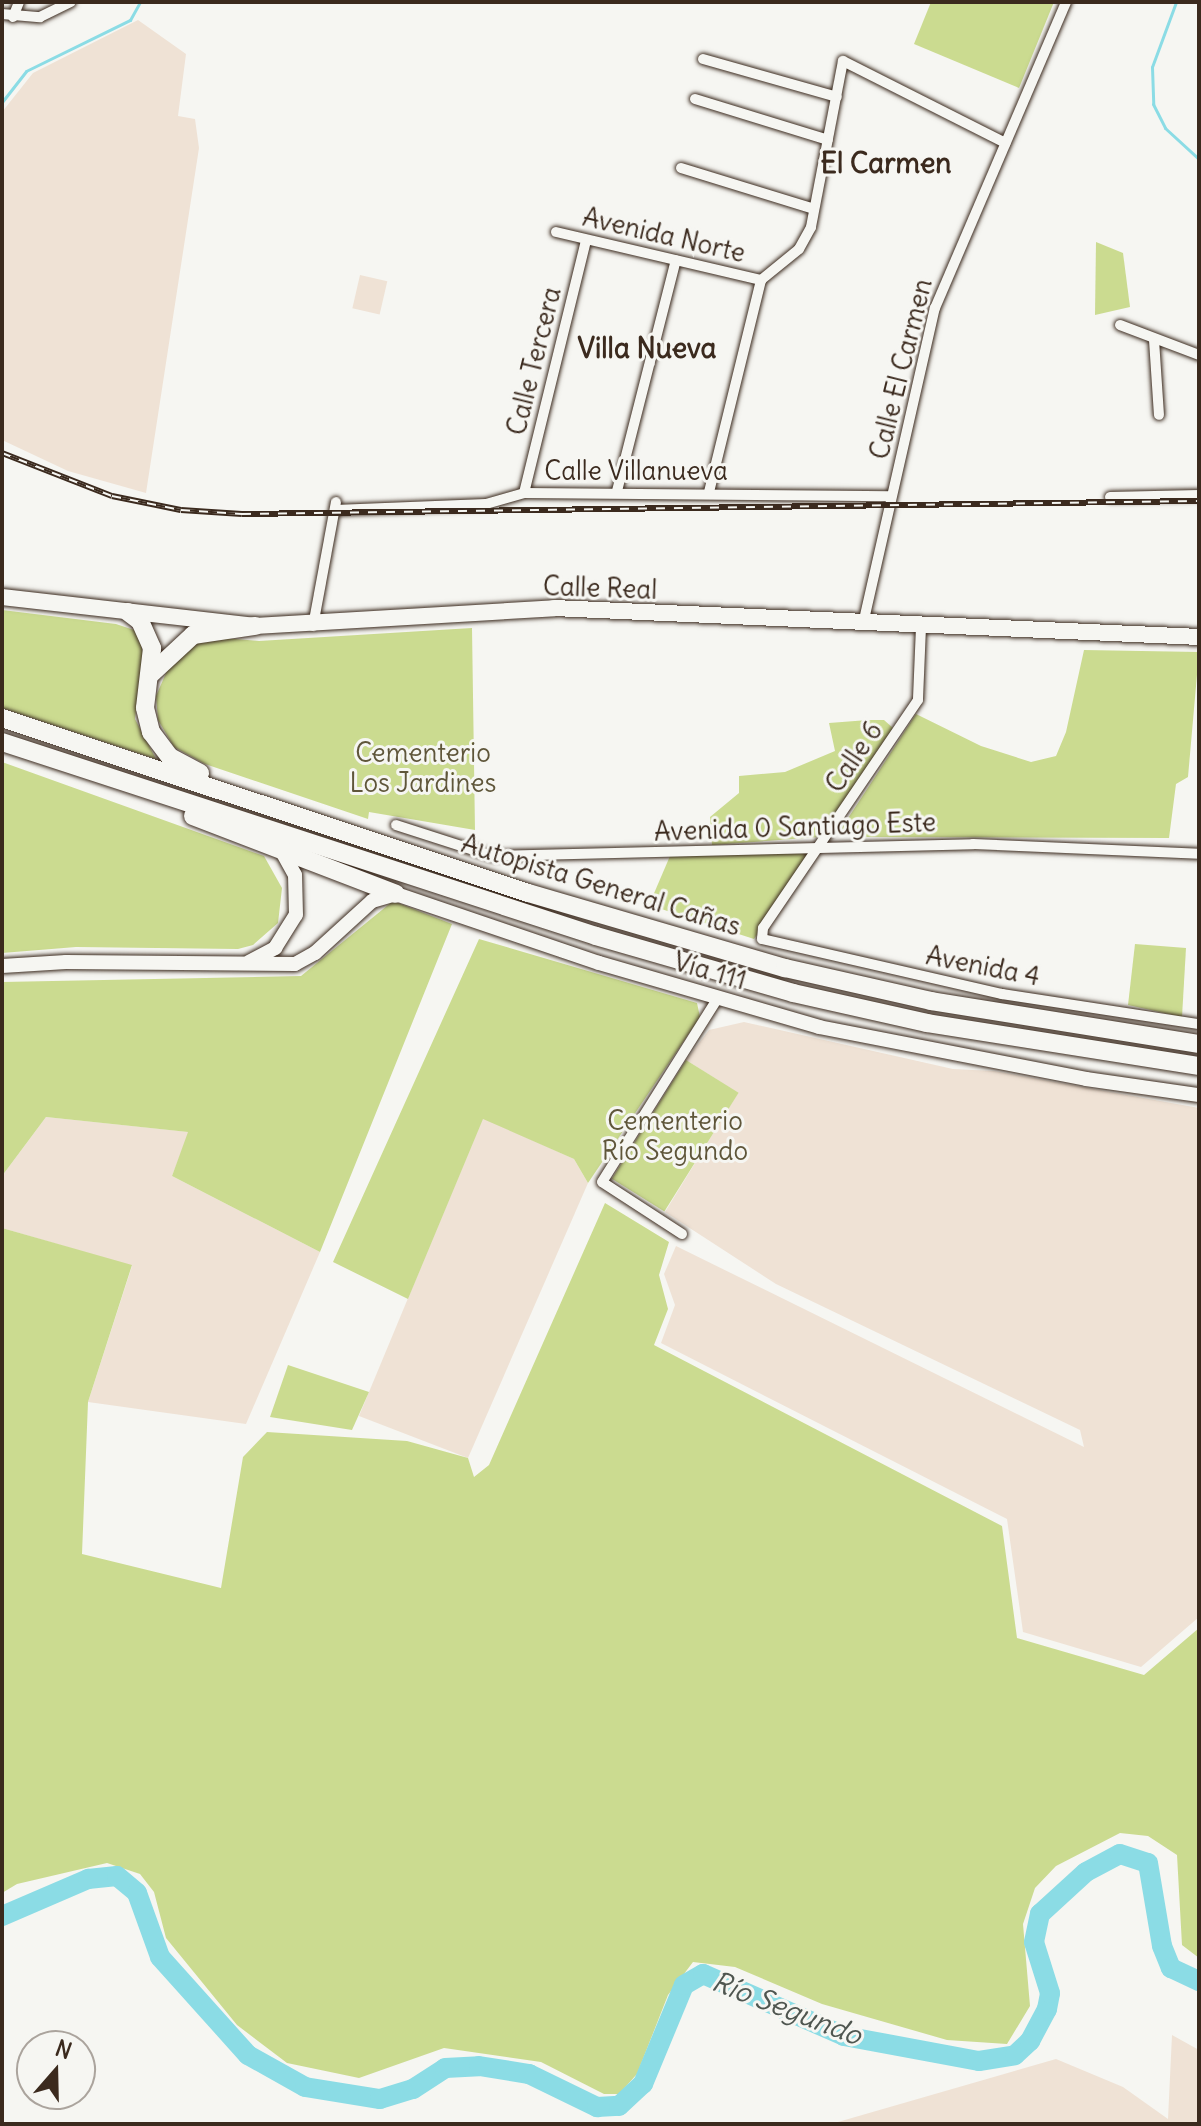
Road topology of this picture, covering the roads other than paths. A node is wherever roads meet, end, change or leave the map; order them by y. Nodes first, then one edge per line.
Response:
1 (19, 2) edge
2 (71, 2) edge
3 (1066, 2) edge
4 (8, 16) edge
5 (703, 59) dead end
6 (837, 97) junction
7 (695, 99) dead end
8 (828, 140) junction
9 (1005, 143) junction
10 (681, 168) dead end
11 (814, 209) junction
12 (556, 232) dead end
13 (586, 240) junction
14 (676, 260) junction
15 (761, 280) junction
16 (1120, 325) dead end
17 (1154, 340) junction
18 (1199, 355) edge
19 (1159, 415) dead end
20 (617, 491) junction
21 (709, 492) junction
22 (524, 493) junction
23 (1199, 495) edge
24 (891, 496) junction
25 (1110, 497) dead end
26 (2, 597) edge
27 (128, 612) junction
28 (863, 624) junction
29 (255, 626) junction
30 (313, 626) junction
31 (921, 627) junction
32 (1199, 637) edge
33 (148, 677) junction
34 (2, 718) edge
35 (2, 742) edge
36 (43, 756) junction
37 (396, 825) dead end
38 (390, 845) junction
39 (820, 846) junction
40 (282, 852) junction
41 (1199, 854) edge
42 (396, 894) junction
43 (762, 939) joint
44 (239, 964) junction
45 (2, 966) edge
46 (718, 998) junction
47 (1199, 1024) edge
48 (1199, 1044) edge
49 (1199, 1066) edge
50 (1199, 1095) edge
51 (682, 1234) dead end

1 - 4 street
2 - 4 street
3 - 9 street, Calle El Carmen
5 - 6 street
6 - 8 street
6 - 9 street
7 - 8 street
8 - 11 street
9 - 24 street, Calle El Carmen
10 - 11 street
11 - 15 street
12 - 13 street, Avenida Norte
13 - 14 street, Avenida Norte
13 - 22 street, Calle Tercera
14 - 15 street, Avenida Norte
14 - 20 street
15 - 21 street
16 - 17 street
17 - 18 street
17 - 19 street
20 - 21 street, Calle Villanueva
20 - 22 street, Calle Villanueva
21 - 24 street, Calle Villanueva
22 - 30 street, Calle Villanueva
23 - 25 street
24 - 28 street, Calle El Carmen
26 - 27 main road, Calle Real
27 - 29 main road, Calle Real
27 - 33 highway
28 - 30 main road, Calle Real
28 - 31 main road, Calle Real
29 - 30 main road, Calle Real
29 - 33 highway
31 - 32 main road, Calle Real
31 - 39 street, Calle 6
33 - 38 highway
34 - 38 highway, Autopista General Cañas
35 - 36 highway, Autopista General Cañas
36 - 40 highway
36 - 49 highway, Autopista General Cañas
37 - 39 street, Avenida 0 Santiago Este
38 - 48 highway, Autopista General Cañas
39 - 41 street, Avenida 0 Santiago Este
39 - 43 street, Calle 6
40 - 42 highway
40 - 44 main road
42 - 44 main road
42 - 46 main road, Vía 111
43 - 47 street, Avenida 4
44 - 45 main road
46 - 50 main road, Vía 111
46 - 51 street

